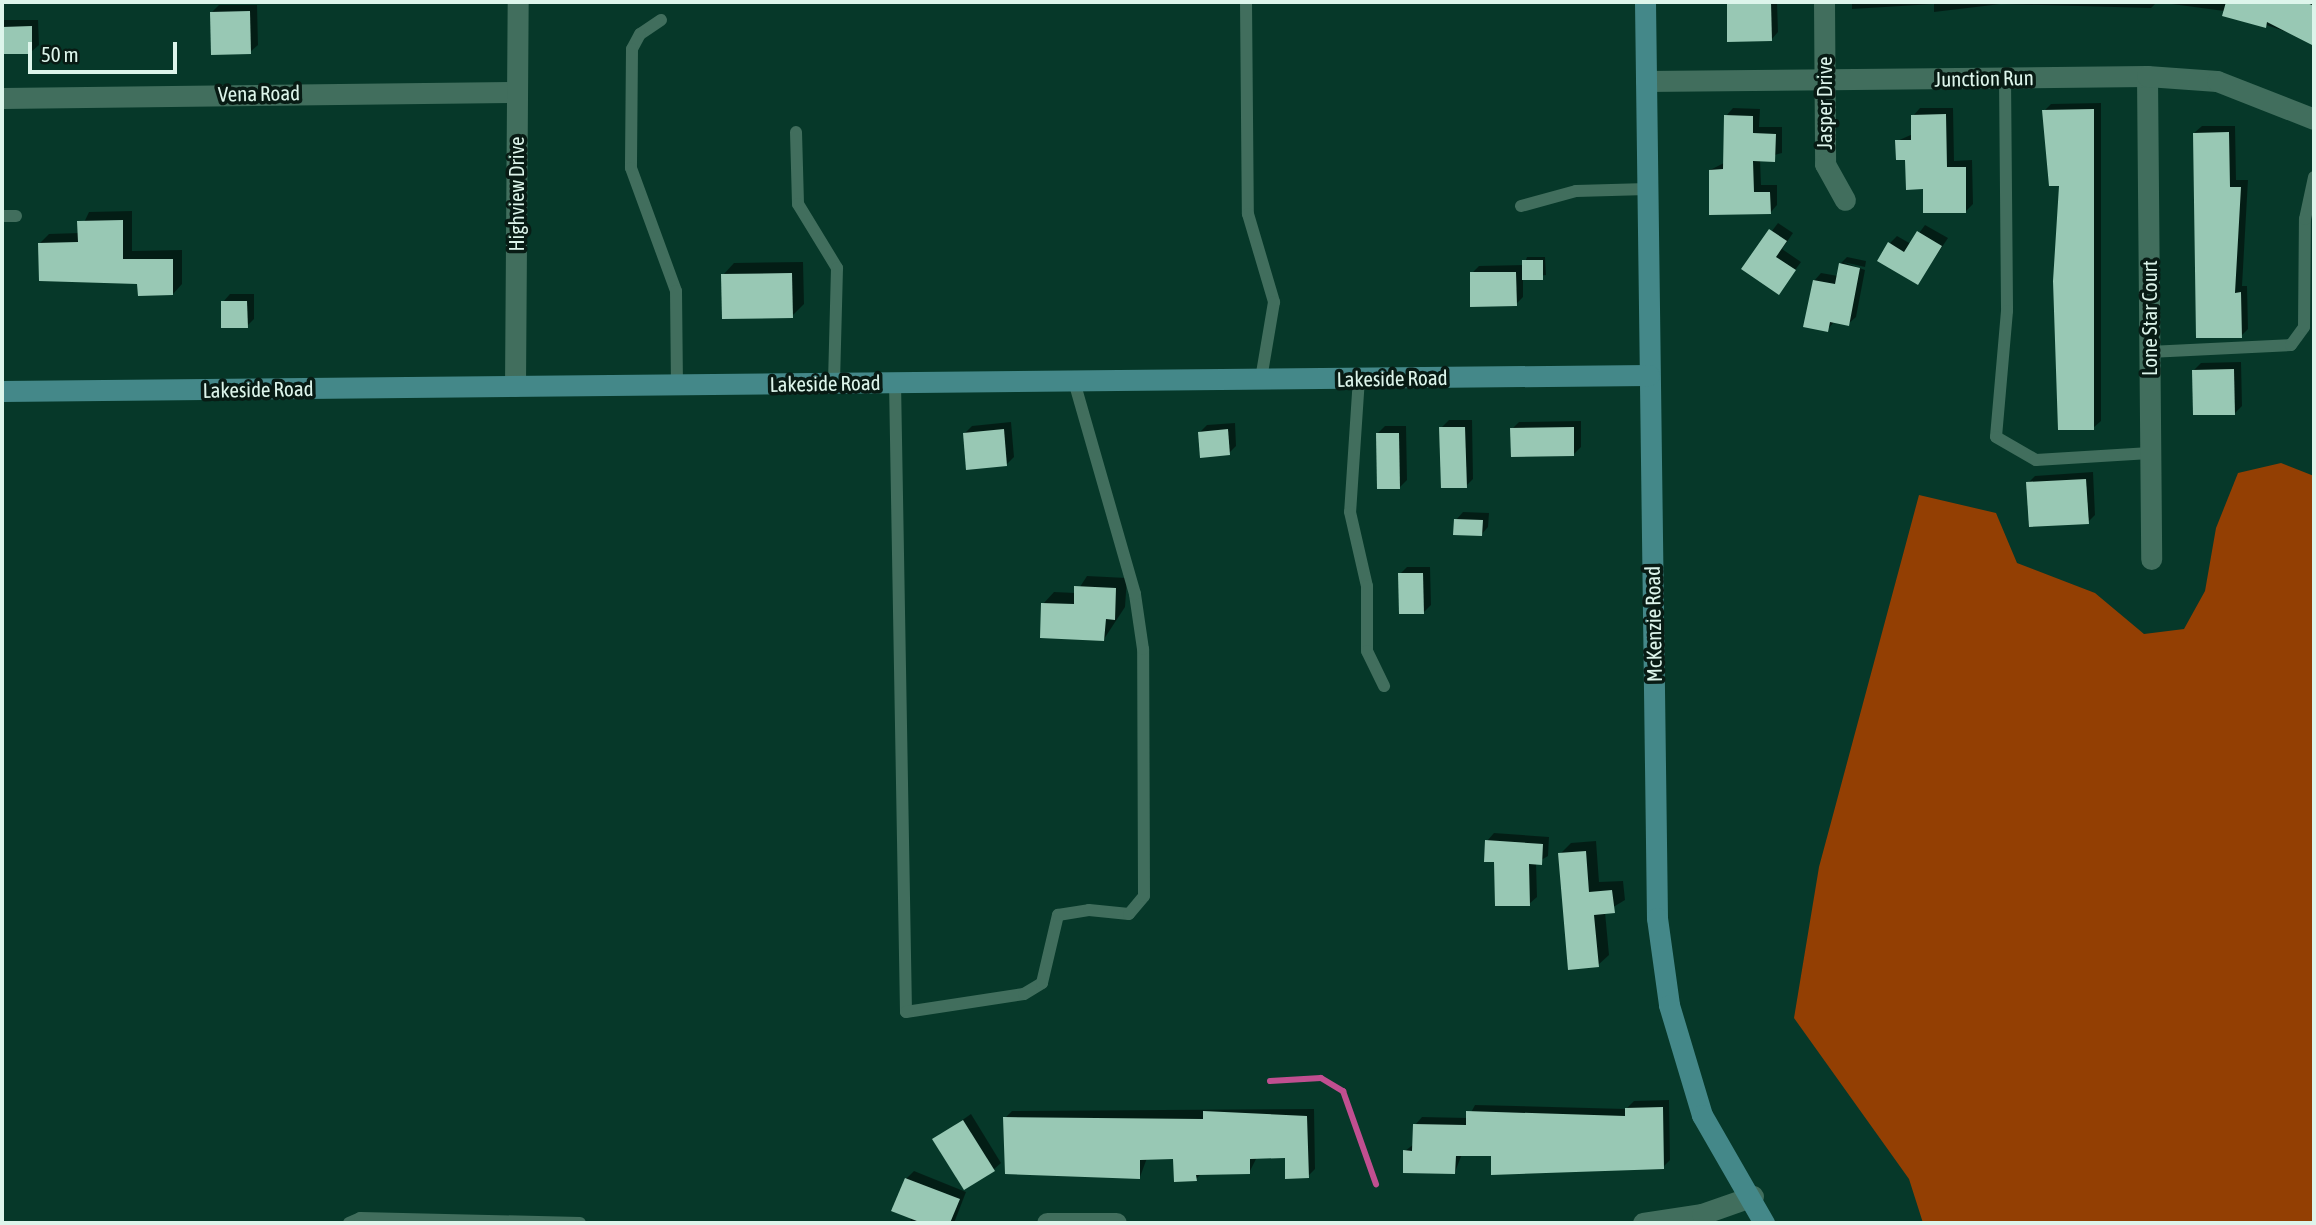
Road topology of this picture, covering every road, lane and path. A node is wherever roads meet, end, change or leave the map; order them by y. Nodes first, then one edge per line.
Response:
1 (518, 2) edge
2 (1246, 2) edge
3 (1645, 2) edge
4 (1824, 2) edge
5 (661, 20) dead end
6 (2147, 76) junction
7 (2005, 77) junction
8 (1824, 79) junction
9 (1646, 81) junction
10 (516, 92) junction
11 (2, 98) edge
12 (2314, 118) edge
13 (796, 132) dead end
14 (2314, 177) edge
15 (1647, 189) junction
16 (1845, 200) dead end
17 (1521, 206) dead end
18 (2, 216) edge
19 (16, 216) dead end
20 (2149, 352) junction
21 (1649, 375) junction
22 (1359, 378) junction
23 (1261, 379) junction
24 (1074, 381) junction
25 (895, 382) junction
26 (834, 383) junction
27 (677, 384) junction
28 (514, 386) junction
29 (2, 391) edge
30 (2150, 453) junction
31 (2151, 559) dead end
32 (1384, 686) dead end
33 (1753, 1196) junction
34 (349, 1223) edge
35 (580, 1223) edge
36 (1047, 1223) edge
37 (1116, 1223) edge
38 (1643, 1223) edge
39 (1764, 1223) edge

1 - 10 street, Highview Drive
2 - 23 lane
3 - 9 street, McKenzie Road
4 - 8 street, Jasper Drive
5 - 27 lane
6 - 7 street, Junction Run
6 - 12 street, Junction Run
6 - 20 street, Lone Star Court
7 - 8 street, Junction Run
7 - 30 lane
8 - 9 street, Junction Run
8 - 16 street, Jasper Drive
9 - 15 street, McKenzie Road
10 - 11 street, Vena Road
10 - 28 street, Highview Drive
13 - 26 lane
14 - 20 lane
15 - 17 lane
15 - 21 street, McKenzie Road
18 - 19 lane
20 - 30 street, Lone Star Court
21 - 22 street, Lakeside Road
21 - 33 street, McKenzie Road
22 - 23 street, Lakeside Road
22 - 32 lane
23 - 24 street, Lakeside Road
24 - 25 street, Lakeside Road
24 - 25 lane
25 - 26 street, Lakeside Road
26 - 27 street, Lakeside Road
27 - 28 street, Lakeside Road
28 - 29 street, Lakeside Road
30 - 31 street, Lone Star Court
33 - 38 street
33 - 39 street, McKenzie Road
34 - 35 lane
36 - 37 street

